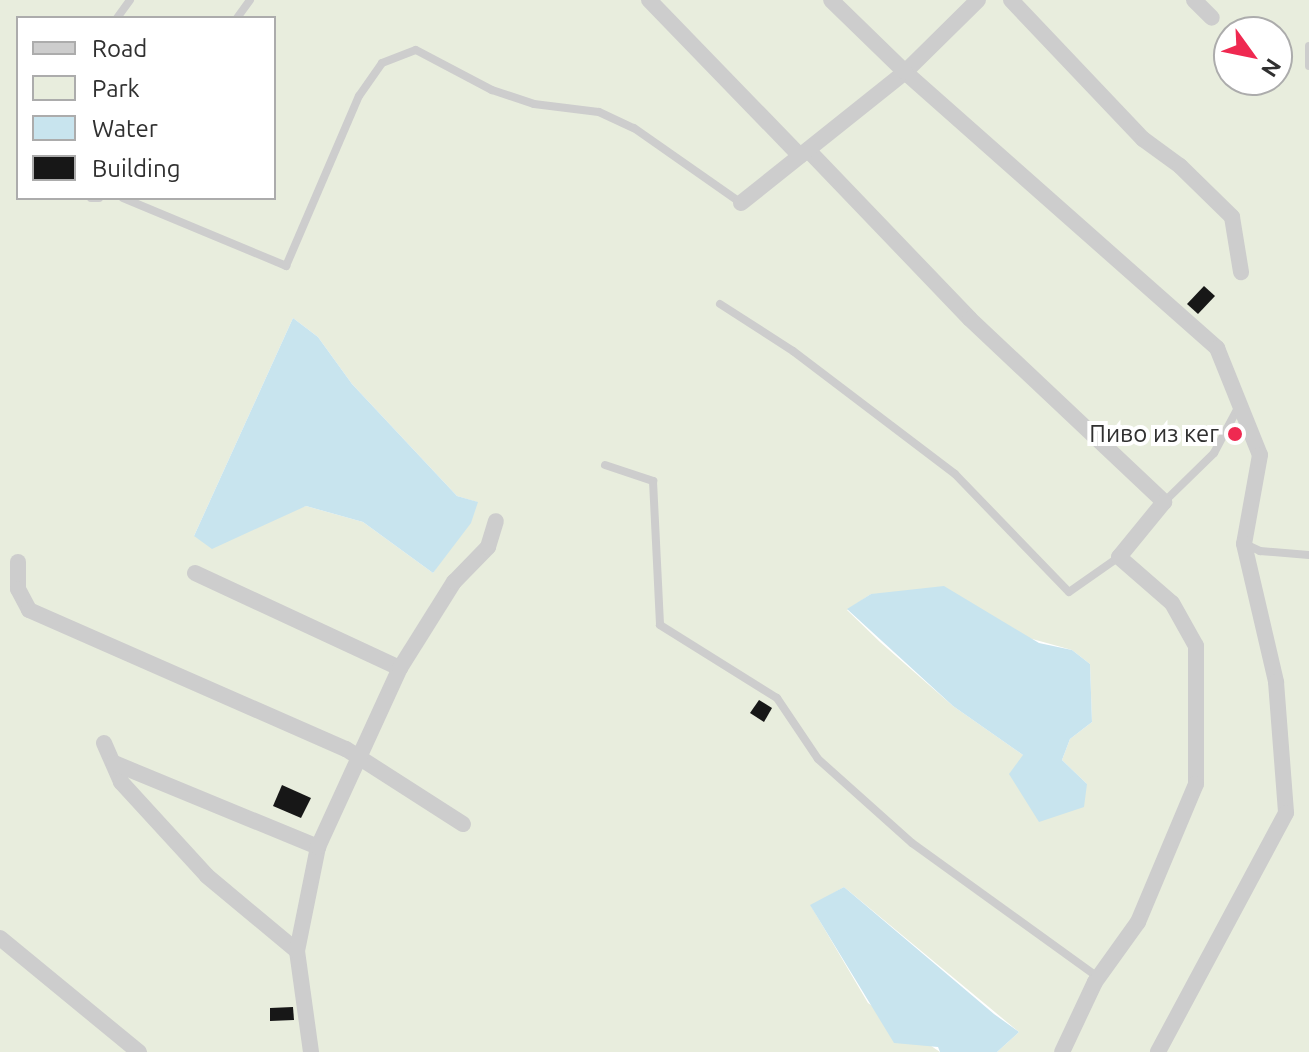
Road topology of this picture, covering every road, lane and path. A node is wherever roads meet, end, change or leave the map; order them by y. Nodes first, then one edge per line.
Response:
1 (649, 0) edge
2 (831, 0) edge
3 (978, 0) edge
4 (1011, 0) edge
5 (1194, 0) edge
6 (1212, 18) dead end
7 (1309, 46) edge
8 (1309, 66) edge
9 (905, 72) junction
10 (804, 153) junction
11 (128, 200) edge
12 (741, 203) joint
13 (1241, 272) dead end
14 (720, 304) dead end
15 (1240, 405) junction
16 (605, 465) dead end
17 (1164, 502) junction
18 (496, 521) dead end
19 (1244, 544) junction
20 (1309, 555) edge
21 (1119, 557) junction
22 (18, 562) dead end
23 (195, 573) dead end
24 (400, 668) junction
25 (104, 743) dead end
26 (360, 758) junction
27 (114, 763) junction
28 (463, 824) dead end
29 (318, 847) junction
30 (0, 938) edge
31 (297, 951) junction
32 (1098, 977) junction
33 (139, 1052) edge
34 (311, 1052) edge
35 (1062, 1052) edge
36 (1158, 1052) edge

1 - 10 street
2 - 9 street
3 - 9 street
4 - 13 street
5 - 6 street
7 - 8 lane
9 - 10 street
9 - 15 street
10 - 12 street
10 - 17 street
11 - 12 lane
14 - 21 lane
15 - 17 lane
15 - 19 street
16 - 32 lane
17 - 21 street
18 - 24 street
19 - 20 lane
19 - 36 street
21 - 32 street
22 - 26 street
23 - 24 street
24 - 26 street
25 - 27 street
26 - 28 street
26 - 29 street
27 - 29 street
27 - 31 street
29 - 31 street
30 - 33 street
31 - 34 street
32 - 35 street

